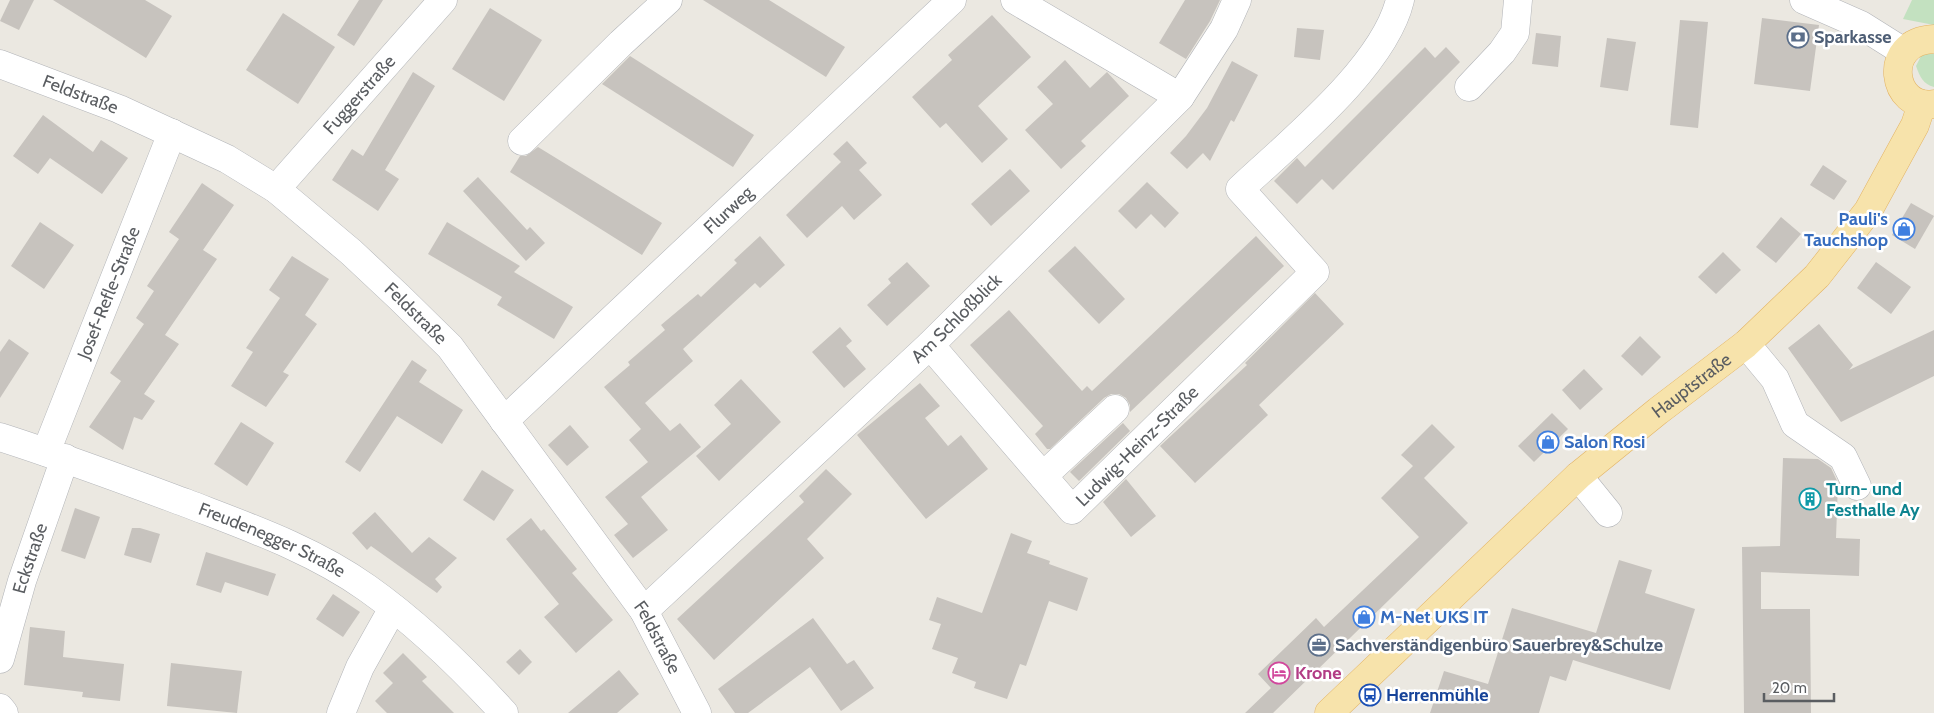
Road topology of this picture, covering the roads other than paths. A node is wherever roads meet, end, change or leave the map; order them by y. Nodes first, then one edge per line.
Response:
1 (443, 0) edge
2 (668, 0) edge
3 (952, 0) edge
4 (1015, 0) edge
5 (1237, 0) edge
6 (1400, 0) edge
7 (1518, 0) edge
8 (1804, 0) edge
9 (1934, 39) edge
10 (1904, 52) junction
11 (0, 64) edge
12 (1469, 86) dead end
13 (1180, 97) junction
14 (1928, 104) edge
15 (172, 132) junction
16 (522, 141) dead end
17 (276, 190) junction
18 (1746, 344) junction
19 (930, 345) junction
20 (1115, 409) dead end
21 (504, 421) junction
22 (0, 437) edge
23 (56, 455) junction
24 (1043, 476) junction
25 (1578, 476) junction
26 (1857, 486) dead end
27 (1608, 513) dead end
28 (393, 608) junction
29 (644, 611) junction
30 (0, 660) edge
31 (0, 708) edge
32 (4, 713) edge
33 (341, 713) edge
34 (504, 713) edge
35 (697, 713) edge
36 (1329, 713) edge

1 - 17 street, Fuggerstraße
2 - 16 street
3 - 21 street, Flurweg
4 - 13 street
5 - 13 street, Am Schloßblick
6 - 24 street, Ludwig-Heinz-Straße
7 - 12 street
8 - 10 street
9 - 10 main road
10 - 14 main road
11 - 15 street, Feldstraße
13 - 19 street, Am Schloßblick
14 - 18 main road, Hauptstraße
15 - 17 street, Feldstraße
15 - 23 street, Josef-Refle-Straße
17 - 21 street, Feldstraße
18 - 25 main road, Hauptstraße
18 - 26 street
19 - 24 street, Ludwig-Heinz-Straße
19 - 29 street, Am Schloßblick
20 - 24 street
21 - 29 street, Feldstraße
22 - 23 street, Freudenegger Straße
23 - 28 street, Freudenegger Straße
23 - 30 street, Eckstraße
25 - 27 street
25 - 36 main road, Hauptstraße
28 - 33 street
28 - 34 street, Freudenegger Straße
29 - 35 street, Feldstraße
31 - 32 street

